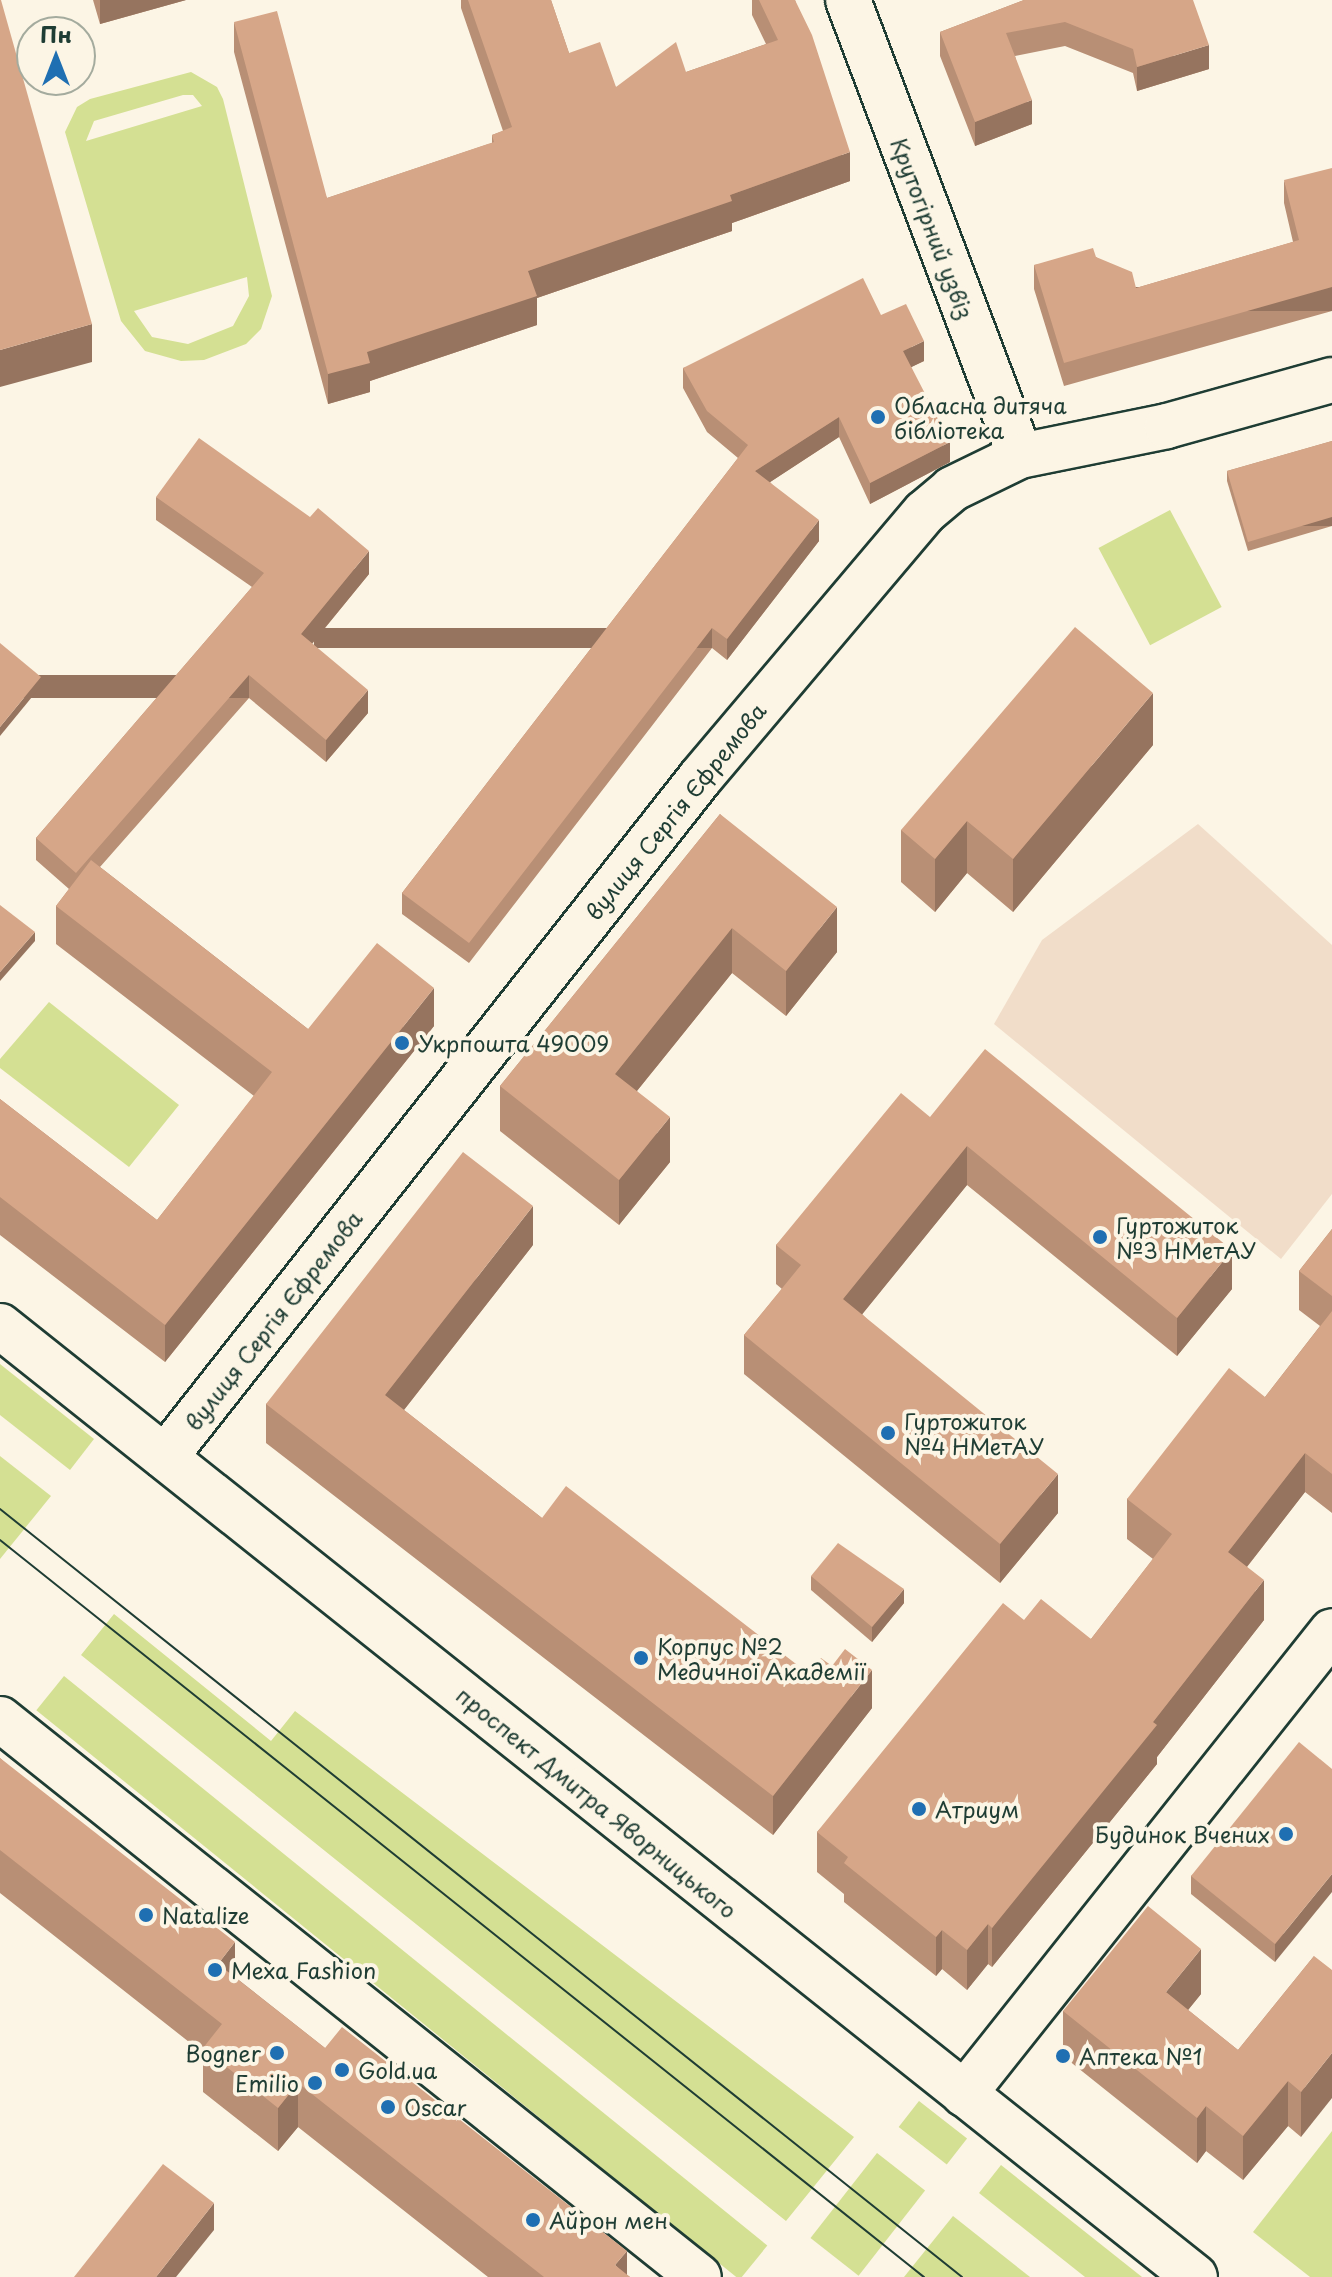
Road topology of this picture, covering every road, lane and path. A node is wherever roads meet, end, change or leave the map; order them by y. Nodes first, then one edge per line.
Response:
1 (848, 0) edge
2 (1332, 380) edge
3 (1020, 456) junction
4 (0, 1326) edge
5 (165, 1457) junction
6 (1332, 1631) edge
7 (0, 1719) edge
8 (964, 2094) junction
9 (699, 2277) edge
10 (1195, 2277) edge

1 - 3 street, Крутогірний узвіз
2 - 3 street, вулиця Сергія Єфремова
3 - 5 street, вулиця Сергія Єфремова
4 - 5 street, проспект Дмитра Яворницького
5 - 8 street, проспект Дмитра Яворницького
6 - 8 street
7 - 9 street
8 - 10 street, проспект Дмитра Яворницького

